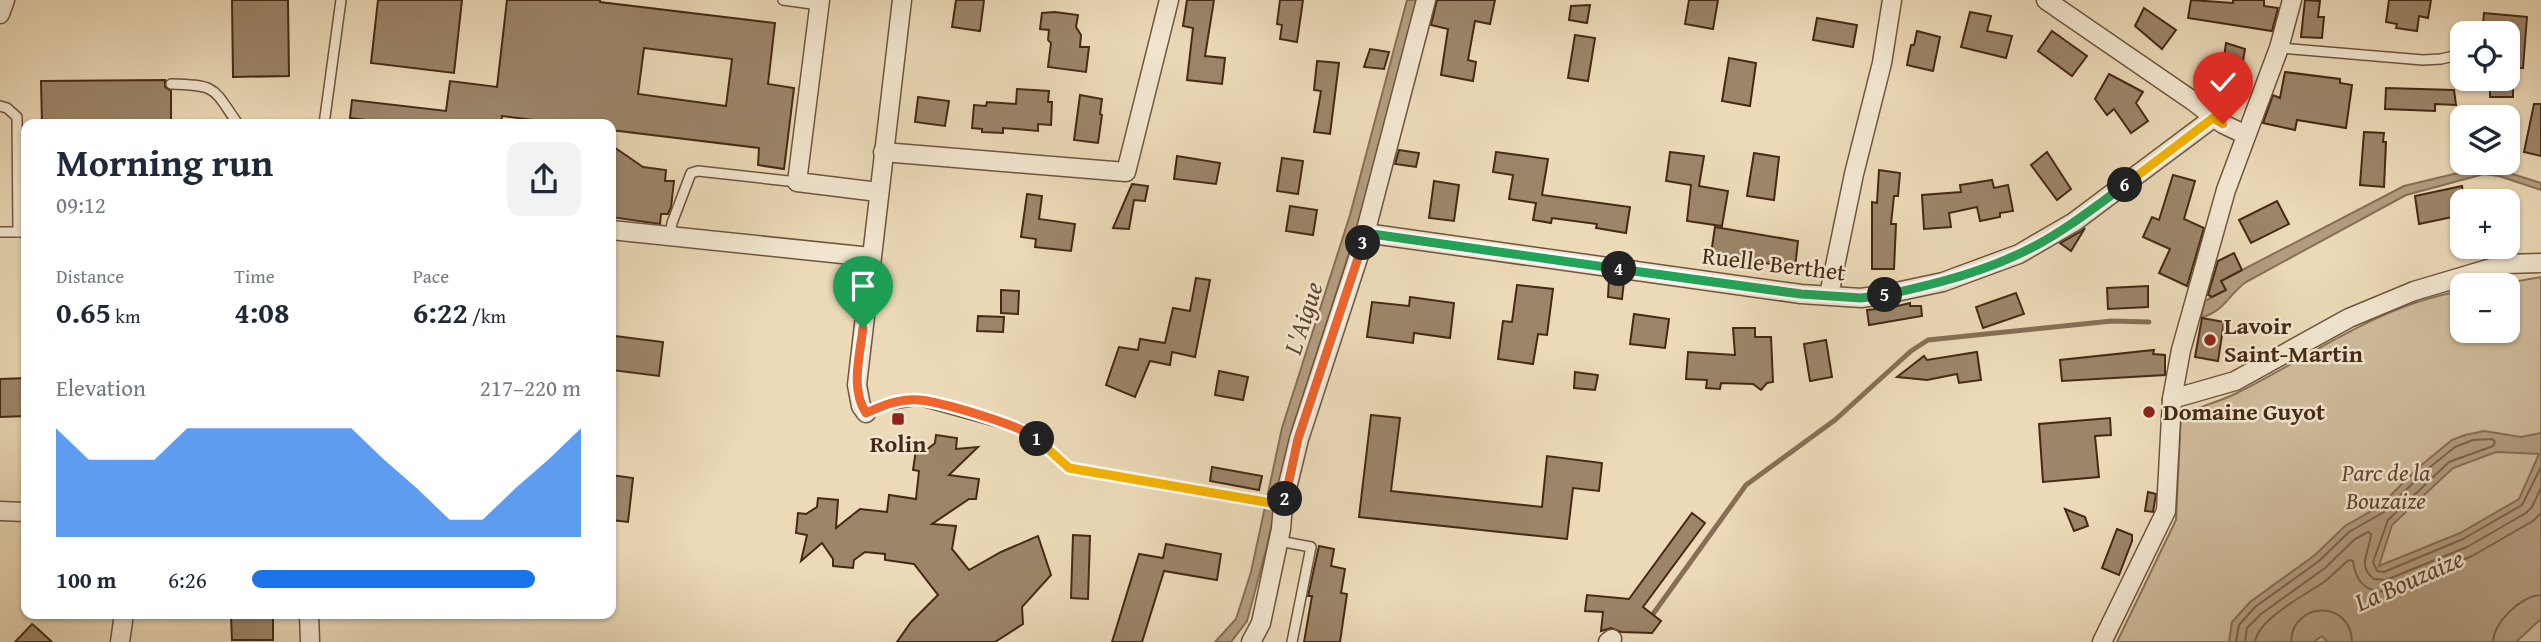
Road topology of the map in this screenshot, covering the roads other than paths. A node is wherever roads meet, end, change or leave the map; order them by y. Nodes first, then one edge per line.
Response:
1 (5, 0) edge
2 (341, 0) edge
3 (782, 0) edge
4 (902, 0) edge
5 (1169, 0) edge
6 (1426, 0) edge
7 (1892, 0) edge
8 (2046, 0) edge
9 (2292, 0) edge
10 (820, 3) edge
11 (0, 14) edge
12 (2279, 48) junction
13 (2450, 57) edge
14 (171, 84) dead end
15 (0, 106) edge
16 (2213, 118) junction
17 (235, 119) edge
18 (325, 119) edge
19 (2246, 135) junction
20 (883, 152) junction
21 (797, 182) junction
22 (878, 192) junction
23 (21, 209) edge
24 (616, 231) edge
25 (0, 232) edge
26 (21, 232) edge
27 (1365, 233) junction
28 (670, 237) junction
29 (871, 257) junction
30 (2541, 263) edge
31 (1829, 295) junction
32 (2172, 399) junction
33 (866, 413) joint
34 (1283, 505) junction
35 (0, 511) edge
36 (21, 512) edge
37 (1279, 541) junction
38 (123, 619) edge
39 (309, 619) edge
40 (120, 642) edge
41 (310, 642) edge
42 (1251, 642) edge
43 (1292, 642) edge
44 (2102, 642) edge

1 - 11 street
2 - 18 lane
3 - 10 lane
4 - 20 street
5 - 20 street
6 - 27 street
7 - 31 street
8 - 16 street
9 - 12 street
10 - 21 street
12 - 13 lane
12 - 19 street
14 - 17 lane
15 - 23 lane
16 - 19 street
16 - 31 street, Ruelle Berthet
19 - 32 street
20 - 22 street
21 - 22 street
21 - 28 lane
22 - 29 street
24 - 28 street
25 - 26 lane
27 - 31 street, Ruelle Berthet
27 - 34 street
28 - 29 street
29 - 33 street
30 - 32 street
32 - 44 street
33 - 34 lane
34 - 37 street
35 - 36 street
37 - 42 street
37 - 43 lane
38 - 40 street
39 - 41 street

